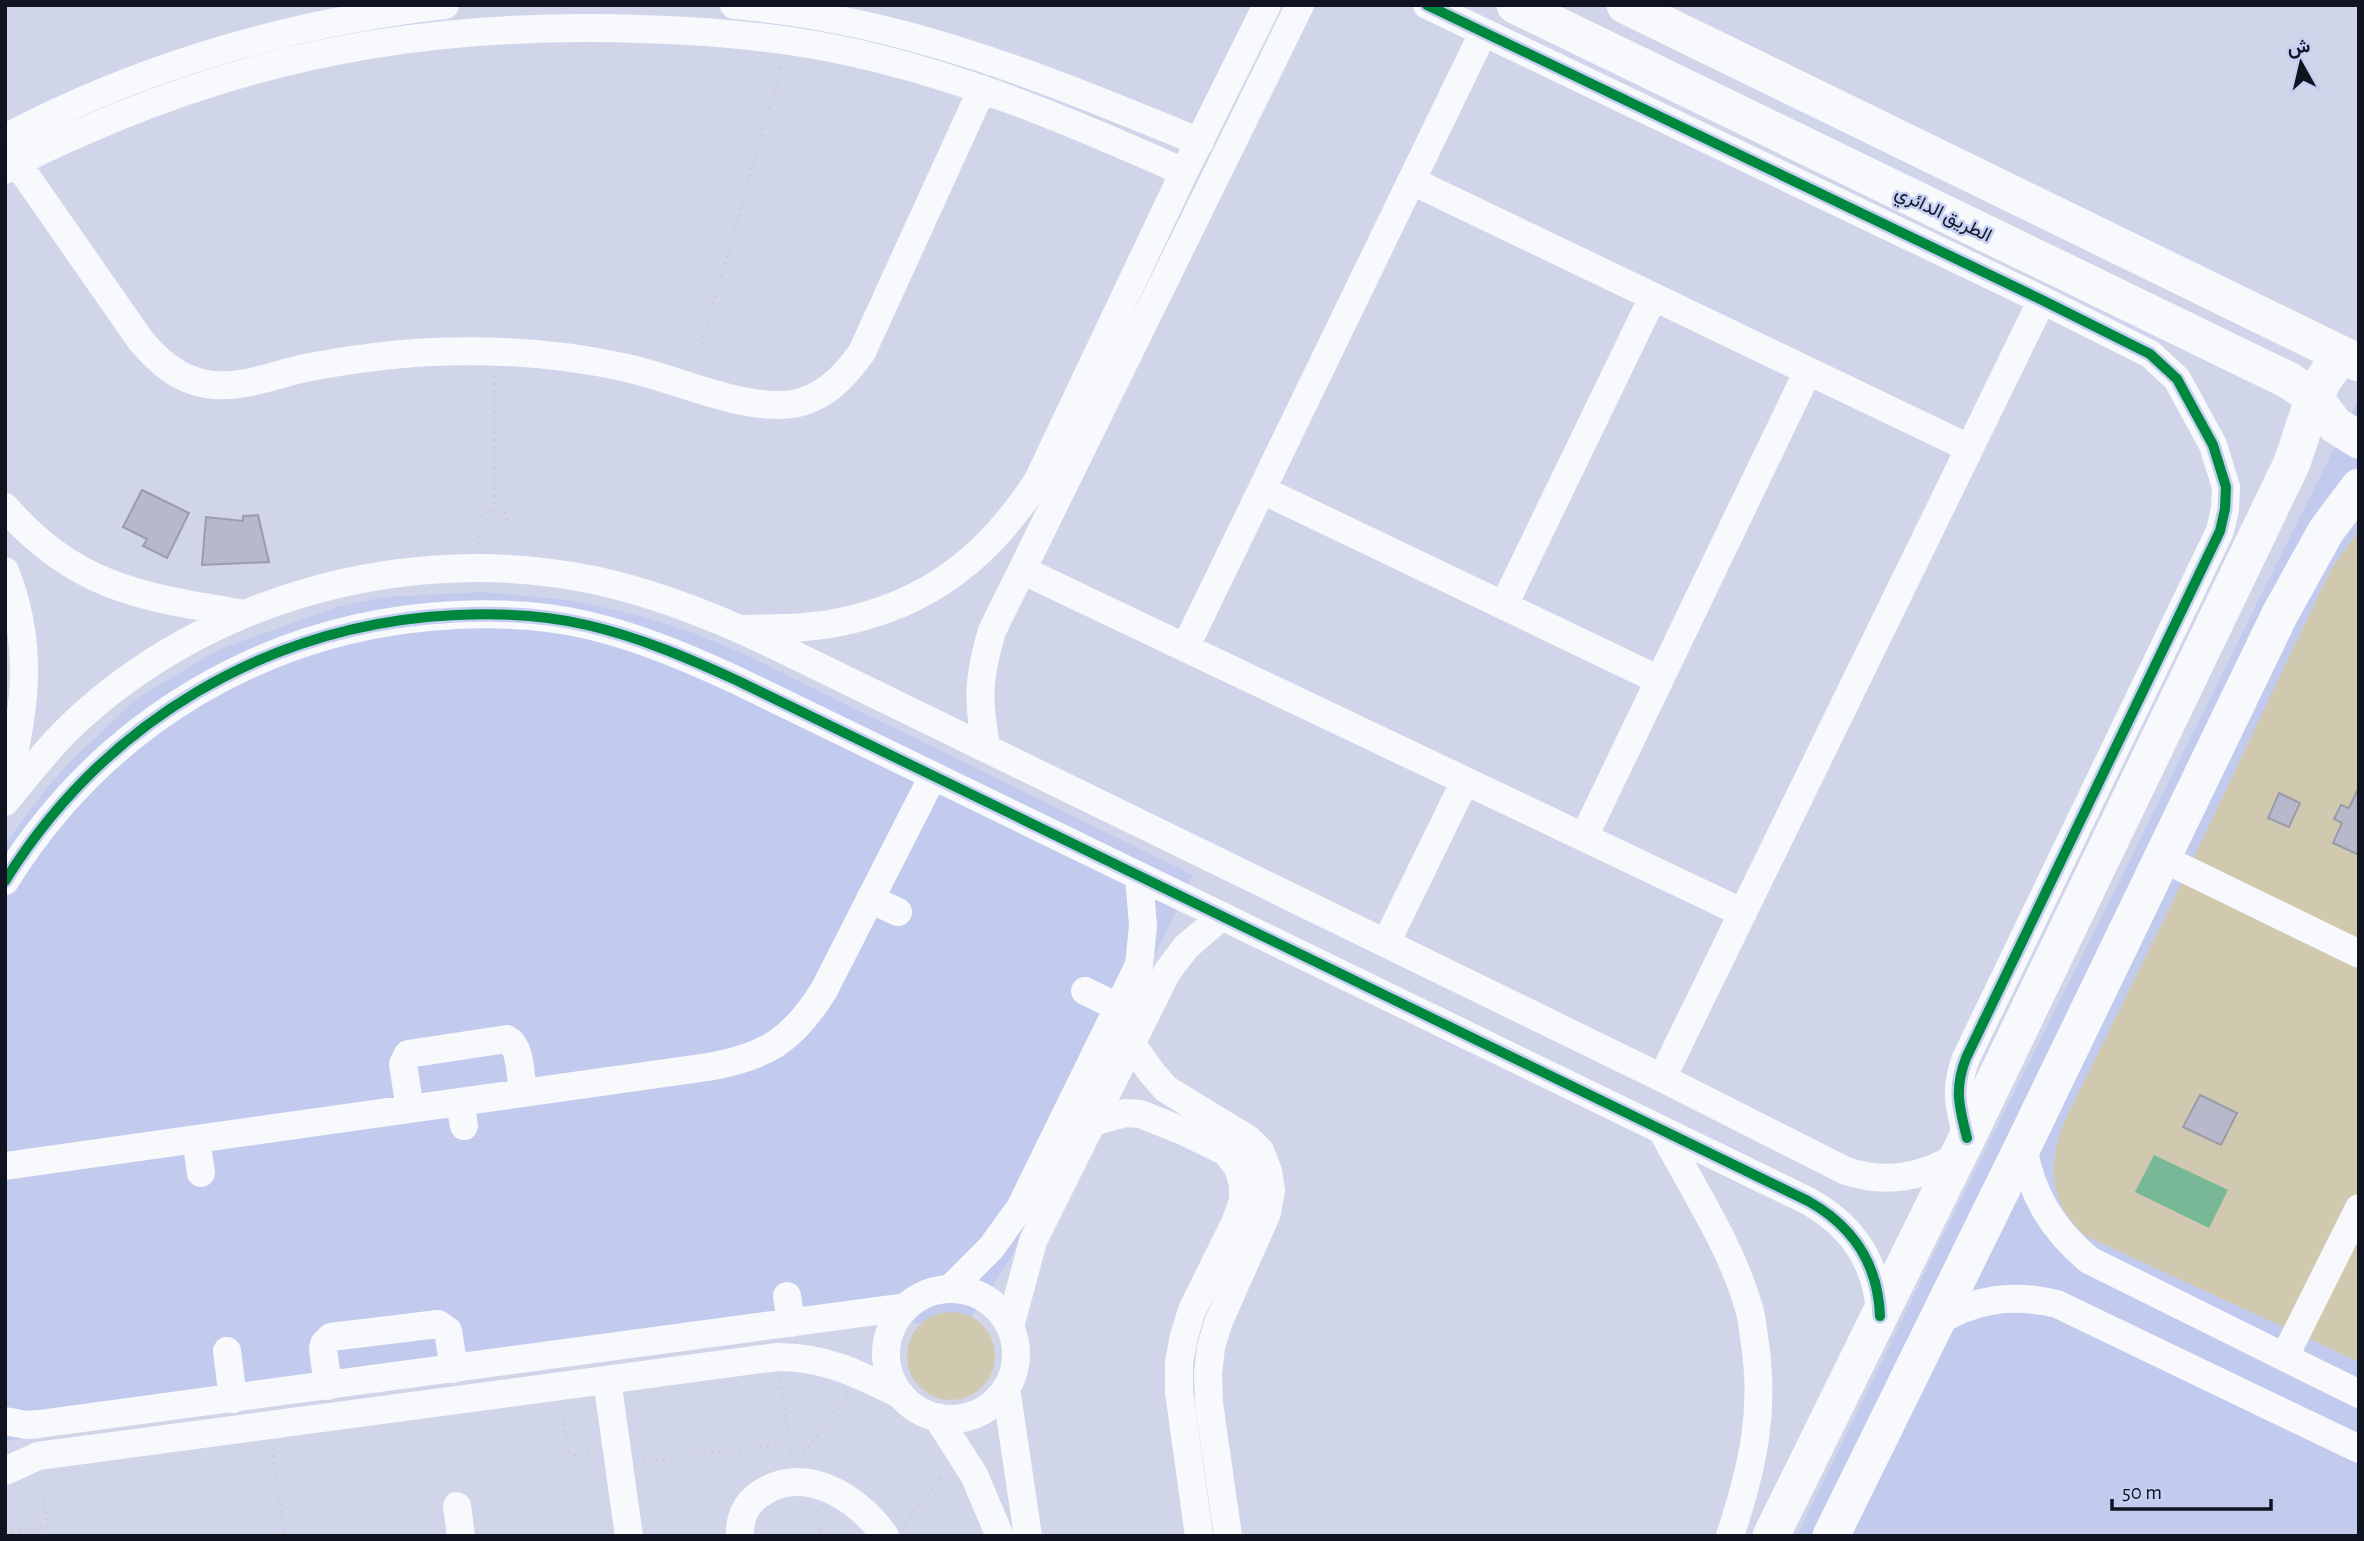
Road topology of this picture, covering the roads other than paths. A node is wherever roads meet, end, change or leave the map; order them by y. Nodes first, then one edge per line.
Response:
1 (445, 5) edge
2 (734, 5) edge
3 (1267, 5) edge
4 (1300, 5) edge
5 (1427, 5) edge
6 (1515, 5) edge
7 (1625, 5) edge
8 (639, 17) edge
9 (1483, 33) junction
10 (982, 89) junction
11 (1200, 142) junction
12 (9, 157) edge
13 (1184, 172) junction
14 (1412, 181) junction
15 (1653, 296) junction
16 (2042, 300) junction
17 (2351, 360) edge
18 (1808, 371) junction
19 (2315, 398) junction
20 (2359, 440) edge
21 (1969, 448) junction
22 (2359, 487) edge
23 (1262, 489) junction
24 (5, 507) edge
25 (34, 536) junction
26 (5, 558) edge
27 (1022, 570) junction
28 (5, 571) edge
29 (593, 580) junction
30 (1504, 605) junction
31 (245, 614) junction
32 (586, 624) junction
33 (740, 629) junction
34 (1185, 648) junction
35 (1659, 680) junction
36 (987, 749) junction
37 (933, 776) junction
38 (1465, 780) junction
39 (5, 796) edge
40 (5, 802) edge
41 (1584, 837) junction
42 (2162, 858) junction
43 (1139, 876) junction
44 (5, 881) edge
45 (870, 899) junction
46 (1304, 903) junction
47 (898, 912) dead end
48 (1743, 913) junction
49 (1223, 916) junction
50 (1386, 943) junction
51 (1281, 945) junction
52 (2359, 954) edge
53 (1085, 991) dead end
54 (2035, 996) junction
55 (1118, 1007) junction
56 (2083, 1021) junction
57 (1132, 1045) junction
58 (1662, 1078) junction
59 (523, 1093) junction
60 (410, 1109) junction
61 (1093, 1122) junction
62 (1663, 1132) junction
63 (196, 1139) junction
64 (2023, 1146) junction
65 (1962, 1147) junction
66 (1802, 1150) junction
67 (5, 1166) edge
68 (201, 1173) dead end
69 (1781, 1188) junction
70 (2359, 1208) edge
71 (950, 1289) junction
72 (906, 1307) junction
73 (1880, 1316) junction
74 (1935, 1324) junction
75 (1010, 1327) junction
76 (677, 1339) junction
77 (227, 1351) dead end
78 (2284, 1356) junction
79 (454, 1369) junction
80 (681, 1370) junction
81 (607, 1380) junction
82 (328, 1386) junction
83 (1006, 1388) junction
84 (2359, 1394) edge
85 (901, 1395) junction
86 (233, 1399) junction
87 (205, 1403) junction
88 (937, 1417) junction
89 (5, 1421) edge
90 (208, 1433) junction
91 (2359, 1449) edge
92 (5, 1471) edge
93 (457, 1506) dead end
94 (894, 1531) edge
95 (461, 1536) edge
96 (629, 1536) edge
97 (740, 1536) edge
98 (1000, 1536) edge
99 (1028, 1536) edge
100 (1199, 1536) edge
101 (1228, 1536) edge
102 (1730, 1536) edge
103 (1771, 1536) edge
104 (1831, 1536) edge

1 - 12 street
2 - 11 street
3 - 11 street
4 - 27 street
5 - 9 street
6 - 19 main road, الطريق الدائري
7 - 17 main road
8 - 10 street
8 - 12 street
9 - 14 street
9 - 16 street
10 - 12 street
10 - 13 street
11 - 13 street
13 - 33 street
14 - 15 street
14 - 23 street
15 - 18 street
15 - 30 street
16 - 21 street
16 - 65 street
17 - 19 main road
18 - 21 street
18 - 35 street
19 - 20 main road, الطريق الدائري
19 - 54 main road
21 - 48 street
22 - 42 main road
23 - 30 street
23 - 34 street
24 - 25 street
25 - 26 street
25 - 31 street
27 - 34 street
27 - 36 street
28 - 39 street
29 - 31 street
29 - 32 street
29 - 33 street
30 - 35 street
31 - 40 street
32 - 37 street
32 - 44 street
33 - 36 street
34 - 38 street
35 - 41 street
36 - 46 street
37 - 43 street
37 - 45 street
38 - 41 street
38 - 50 street
41 - 48 street
42 - 52 street
42 - 56 main road
43 - 49 street
43 - 55 street
45 - 47 street
45 - 59 street
46 - 50 street
46 - 51 street
48 - 58 street
49 - 51 street
49 - 57 street
50 - 58 street
51 - 62 street
53 - 55 street
54 - 56 main road
54 - 65 main road
55 - 71 street
56 - 64 main road
57 - 61 street
57 - 101 street
58 - 66 street
59 - 60 street
59 - 60 street
60 - 63 street
61 - 75 street
61 - 100 street
62 - 69 street
62 - 102 street
63 - 67 street
63 - 68 street
64 - 74 main road
64 - 78 street
65 - 66 street
65 - 73 main road
66 - 69 street
69 - 73 street
70 - 78 street
71 - 72 street
71 - 75 street
72 - 76 street
72 - 85 street
73 - 103 main road
74 - 91 street
74 - 104 main road
75 - 83 street
76 - 79 street
76 - 80 street
77 - 86 street
78 - 84 street
79 - 82 street
79 - 82 street
80 - 81 street
80 - 85 street
81 - 90 street
81 - 96 street
82 - 86 street
83 - 88 street
83 - 99 street
85 - 88 street
86 - 87 street
87 - 89 street
87 - 90 street
88 - 98 street
90 - 92 street
93 - 95 street
94 - 97 street

